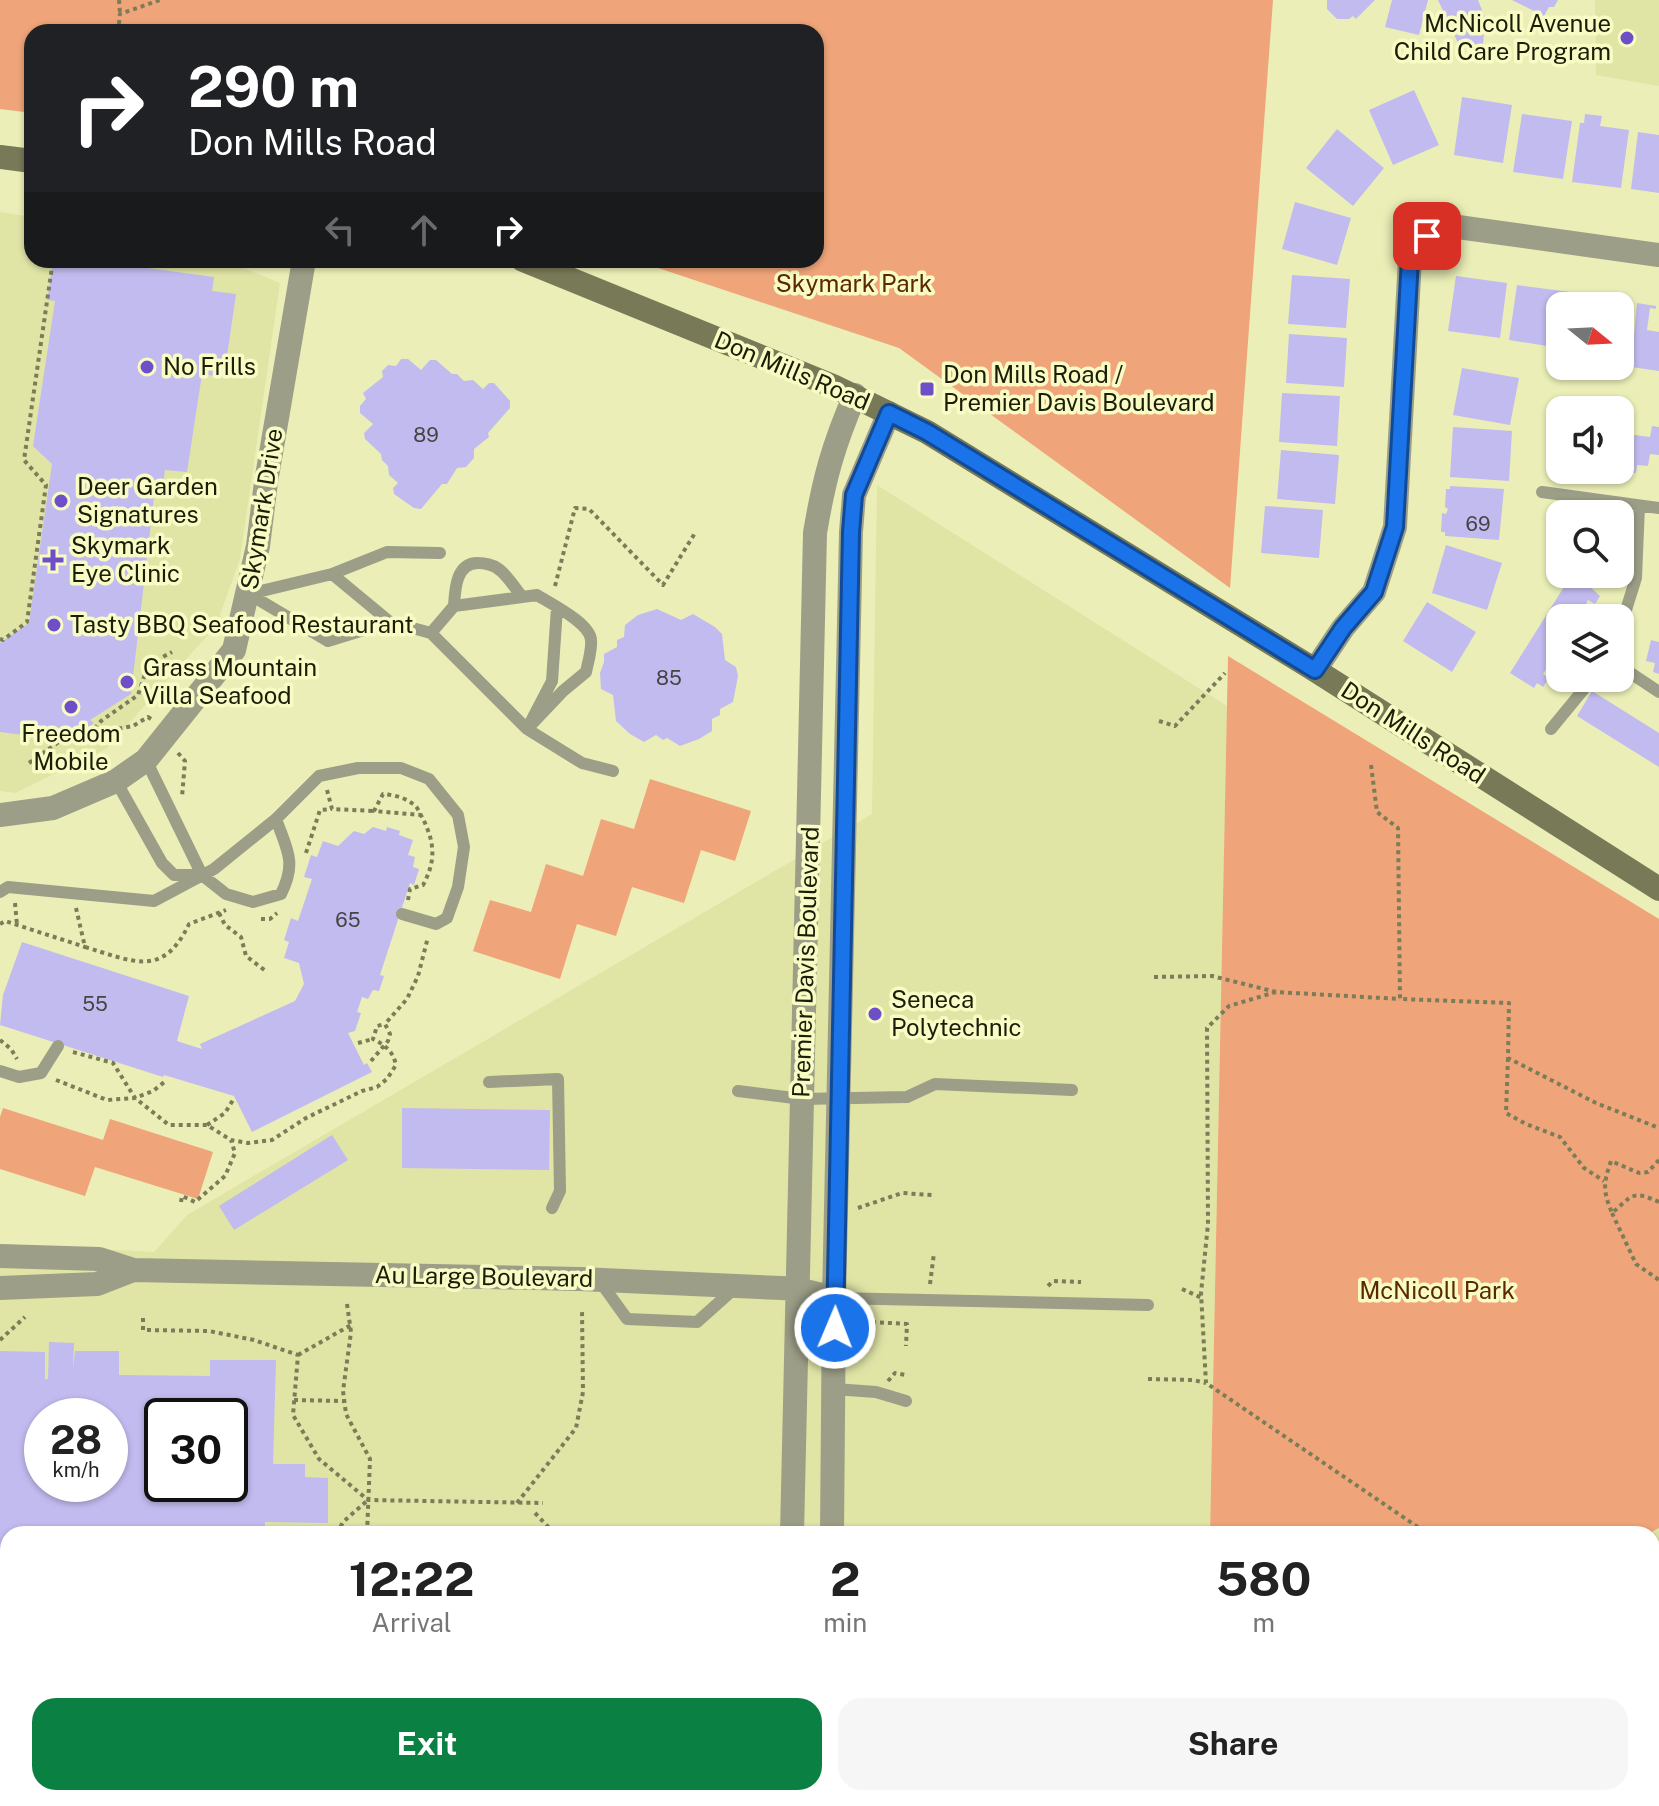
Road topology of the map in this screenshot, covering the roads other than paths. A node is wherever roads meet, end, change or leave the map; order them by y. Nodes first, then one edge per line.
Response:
1 (0, 157) edge
2 (24, 160) edge
3 (1659, 255) edge
4 (303, 268) edge
5 (543, 268) edge
6 (855, 395) junction
7 (889, 413) junction
8 (1542, 492) dead end
9 (1639, 506) junction
10 (1659, 508) edge
11 (440, 553) dead end
12 (332, 574) junction
13 (249, 594) junction
14 (522, 597) junction
15 (1628, 604) edge
16 (454, 606) junction
17 (554, 606) junction
18 (390, 622) junction
19 (431, 633) junction
20 (1315, 670) junction
21 (1634, 675) edge
22 (1581, 692) edge
23 (1659, 692) edge
24 (527, 729) junction
25 (1551, 729) dead end
26 (146, 760) junction
27 (613, 771) dead end
28 (116, 781) junction
29 (0, 815) edge
30 (276, 819) junction
31 (202, 875) junction
32 (1659, 889) edge
33 (0, 892) edge
34 (404, 914) road end
35 (64, 1049) road end
36 (0, 1071) edge
37 (489, 1082) dead end
38 (1072, 1090) dead end
39 (738, 1091) dead end
40 (839, 1098) junction
41 (802, 1099) junction
42 (552, 1208) dead end
43 (0, 1256) edge
44 (133, 1270) junction
45 (599, 1280) junction
46 (737, 1286) junction
47 (0, 1288) edge
48 (797, 1289) junction
49 (834, 1298) junction
50 (1148, 1305) dead end
51 (834, 1389) junction
52 (906, 1401) dead end
53 (792, 1526) edge
54 (832, 1526) edge

1 - 2 main road
3 - 20 street
4 - 13 street, Skymark Drive
5 - 6 main road, Don Mills Road
6 - 7 main road, Don Mills Road
6 - 41 street, Premier Davis Boulevard
7 - 20 main road, Don Mills Road
7 - 40 street, Premier Davis Boulevard
8 - 9 lane
9 - 10 lane
9 - 15 lane
11 - 12 lane
12 - 13 lane
12 - 18 lane
13 - 18 lane
13 - 26 street, Skymark Drive
14 - 16 lane
14 - 16 lane
14 - 17 lane
16 - 19 lane
17 - 24 lane
17 - 24 lane
18 - 19 lane
19 - 24 lane
20 - 32 main road, Don Mills Road
21 - 23 lane
22 - 25 lane
24 - 27 lane
26 - 28 street, Skymark Drive
26 - 31 lane
28 - 29 street, Skymark Drive
28 - 31 lane
30 - 31 lane
30 - 31 lane
30 - 34 lane
31 - 33 lane
35 - 36 lane
37 - 42 lane
38 - 40 lane
39 - 41 lane
40 - 41 lane
40 - 49 street, Premier Davis Boulevard
41 - 48 street, Premier Davis Boulevard
43 - 44 street, Au Large Boulevard
44 - 45 street, Au Large Boulevard
44 - 47 street, Au Large Boulevard
45 - 46 street, Au Large Boulevard
45 - 46 lane
46 - 48 street, Au Large Boulevard
48 - 49 street, Au Large Boulevard
48 - 53 street, Premier Davis Boulevard
49 - 50 lane
49 - 51 street, Premier Davis Boulevard
51 - 52 lane
51 - 54 street, Premier Davis Boulevard

